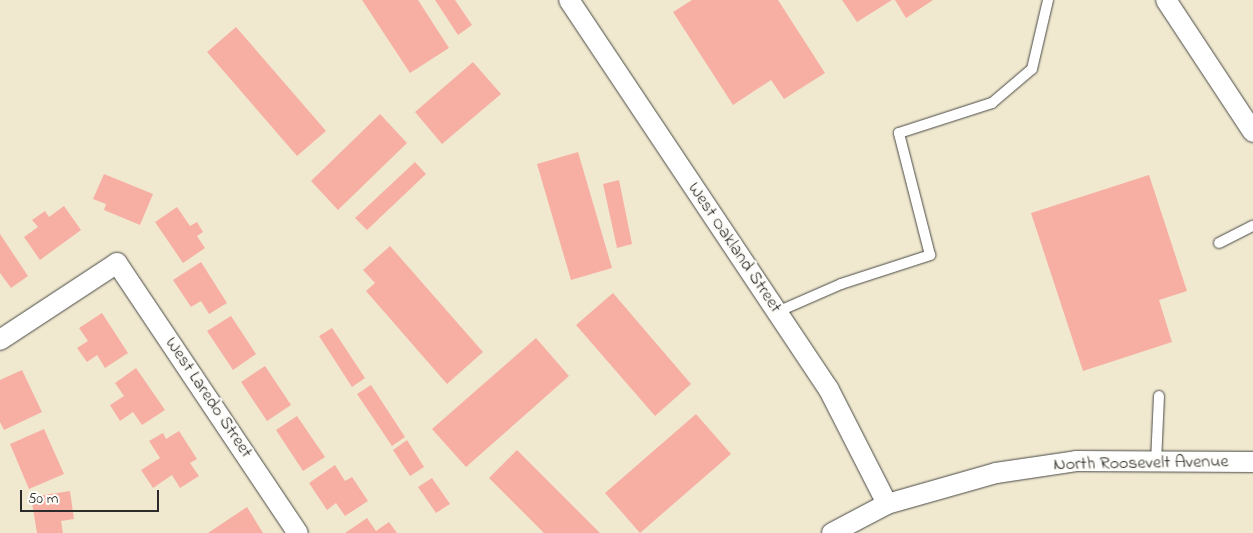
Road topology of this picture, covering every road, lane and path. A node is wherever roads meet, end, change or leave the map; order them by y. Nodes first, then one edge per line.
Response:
1 (568, 0) edge
2 (1048, 0) edge
3 (1166, 0) edge
4 (1253, 132) edge
5 (1253, 226) edge
6 (1219, 244) dead end
7 (777, 312) junction
8 (0, 340) edge
9 (1159, 396) dead end
10 (1156, 462) junction
11 (1253, 462) edge
12 (887, 504) junction
13 (298, 533) edge
14 (832, 533) edge

1 - 7 street, West Oakland Street
2 - 7 lane
3 - 4 street
5 - 6 lane
7 - 12 street, West Oakland Street
8 - 13 street, West Laredo Street
9 - 10 lane
10 - 11 street, North Roosevelt Avenue
10 - 12 street, North Roosevelt Avenue
12 - 14 street, North Roosevelt Avenue

